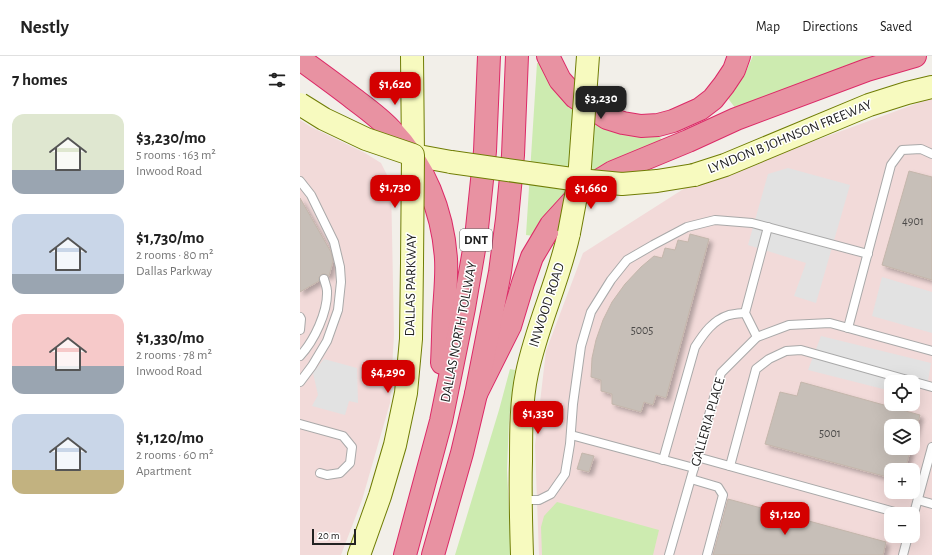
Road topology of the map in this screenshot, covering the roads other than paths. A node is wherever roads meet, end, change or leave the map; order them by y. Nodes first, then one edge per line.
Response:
1 (412, 56) edge
2 (488, 56) edge
3 (517, 56) edge
4 (548, 56) edge
5 (588, 56) edge
6 (739, 56) edge
7 (915, 56) edge
8 (300, 58) edge
9 (932, 87) edge
10 (300, 104) edge
11 (932, 154) edge
12 (413, 155) junction
13 (579, 180) junction
14 (300, 181) edge
15 (768, 227) junction
16 (868, 254) junction
17 (324, 279) dead end
18 (745, 313) junction
19 (300, 317) edge
20 (848, 328) junction
21 (300, 330) edge
22 (757, 337) junction
23 (932, 352) edge
24 (300, 356) edge
25 (300, 382) edge
26 (932, 387) edge
27 (476, 394) junction
28 (441, 421) junction
29 (300, 424) edge
30 (571, 435) junction
31 (932, 447) edge
32 (697, 457) junction
33 (662, 460) junction
34 (730, 466) junction
35 (694, 468) junction
36 (320, 473) dead end
37 (691, 480) junction
38 (520, 500) junction
39 (918, 500) junction
40 (932, 504) edge
41 (916, 507) edge
42 (884, 509) edge
43 (906, 543) edge
44 (359, 555) edge
45 (405, 555) edge
46 (433, 555) edge
47 (522, 555) edge
48 (669, 555) edge
49 (707, 555) edge
50 (903, 555) edge

1 - 12 main road, DALLAS PARKWAY
2 - 28 highway, DALLAS NORTH TOLLWAY / DNT
3 - 27 highway, DALLAS NORTH TOLLWAY / DNT
4 - 6 highway
5 - 13 main road, INWOOD ROAD, bridge
7 - 27 highway
8 - 28 highway
9 - 13 main road, LYNDON B JOHNSON FREEWAY, bridge
10 - 12 main road, LYNDON B JOHNSON FREEWAY, bridge
11 - 16 lane
12 - 13 main road, LYNDON B JOHNSON FREEWAY, bridge
12 - 44 main road, DALLAS PARKWAY, bridge
13 - 38 main road, INWOOD ROAD, bridge
14 - 25 lane
15 - 16 lane
15 - 18 lane
15 - 30 lane
16 - 20 lane
17 - 24 lane
18 - 22 lane
18 - 33 lane
19 - 21 lane
20 - 22 lane, GALLERIA PLACE
20 - 23 lane, GALLERIA PLACE
22 - 32 lane, GALLERIA PLACE
26 - 34 lane
27 - 46 highway, DALLAS NORTH TOLLWAY / DNT
28 - 45 highway, DALLAS NORTH TOLLWAY / DNT
29 - 36 lane
30 - 33 lane
30 - 38 lane
31 - 39 lane
32 - 34 lane
32 - 35 lane, GALLERIA PLACE
33 - 35 lane
34 - 42 lane
35 - 37 lane, GALLERIA PLACE
37 - 48 lane, GALLERIA PLACE
37 - 49 lane
38 - 47 main road, INWOOD ROAD
39 - 40 lane
39 - 41 lane
43 - 50 lane

